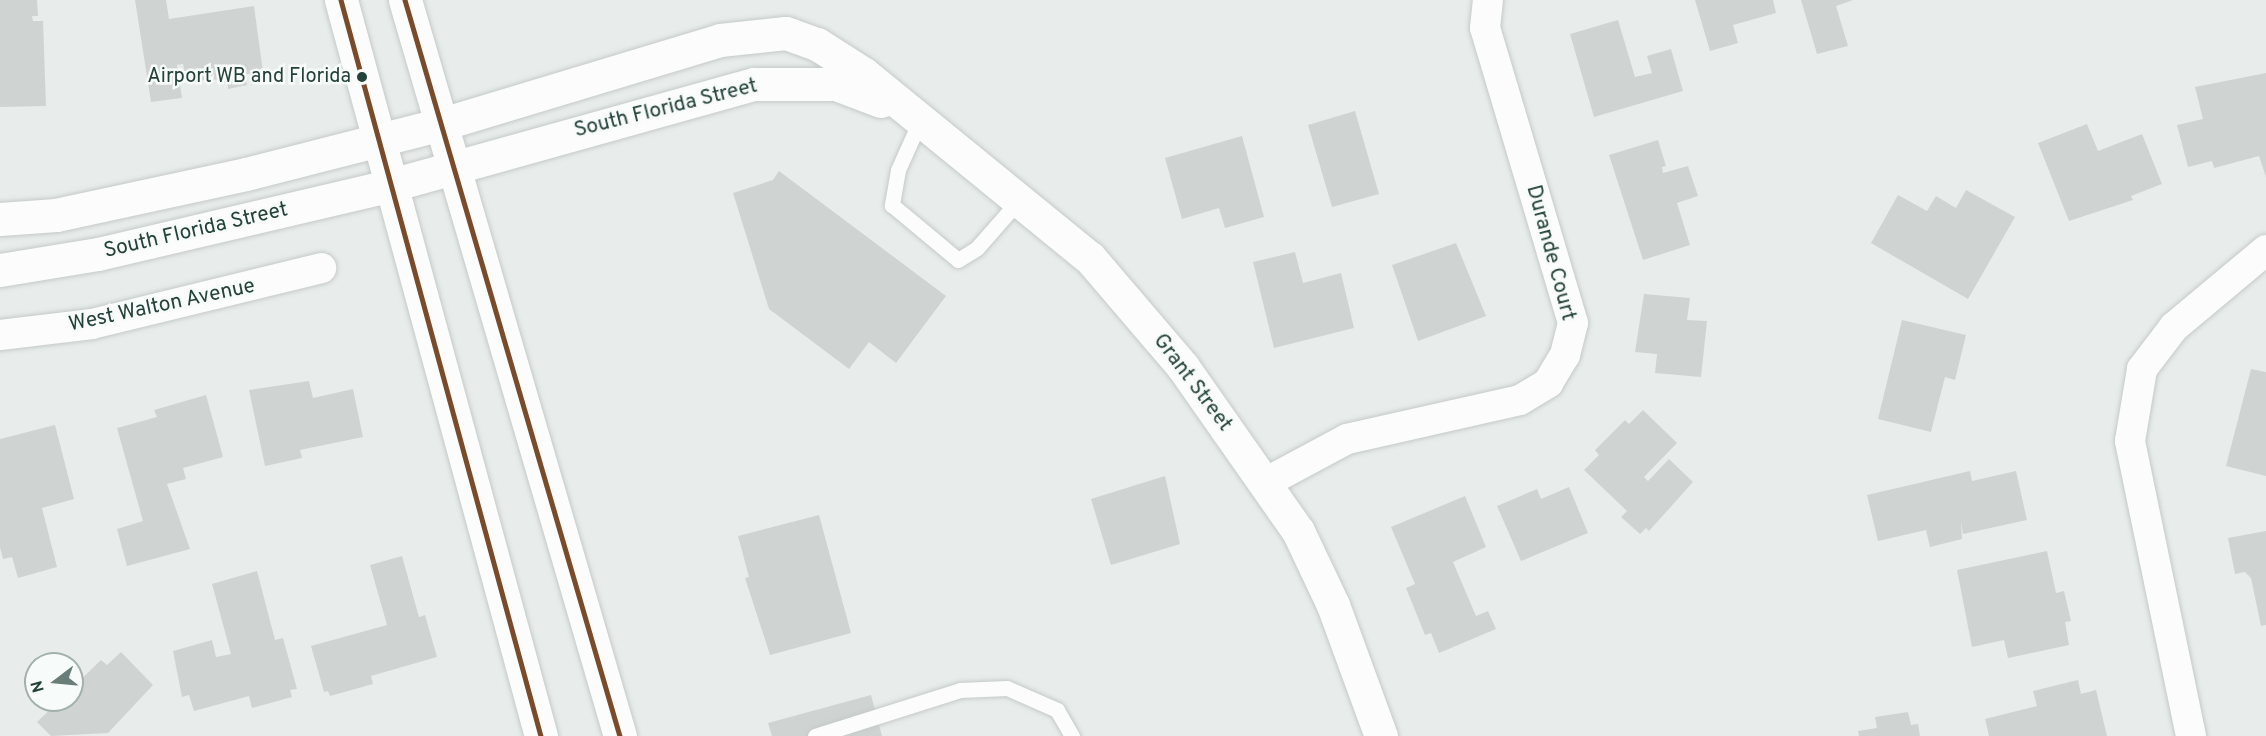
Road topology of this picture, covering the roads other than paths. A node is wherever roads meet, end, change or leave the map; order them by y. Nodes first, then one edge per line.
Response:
1 (340, 0) edge
2 (405, 0) edge
3 (1488, 0) edge
4 (910, 116) junction
5 (442, 124) junction
6 (375, 140) junction
7 (456, 166) junction
8 (388, 186) junction
9 (1019, 200) junction
10 (0, 219) edge
11 (2266, 250) edge
12 (321, 268) dead end
13 (0, 270) edge
14 (0, 335) edge
15 (1265, 483) junction
16 (541, 736) edge
17 (620, 736) edge
18 (815, 736) edge
19 (1072, 736) edge
20 (1381, 736) edge
21 (2191, 736) edge

1 - 6 street
2 - 5 street
3 - 15 street, Durande Court
4 - 5 street
4 - 7 street, South Florida Street
4 - 9 street, Grant Street
4 - 9 lane
5 - 6 street
5 - 7 street
6 - 8 street
6 - 10 street
7 - 8 street, South Florida Street
7 - 17 street
8 - 13 street, South Florida Street
8 - 16 street
9 - 15 street, Grant Street
11 - 21 street
12 - 14 street, West Walton Avenue
15 - 20 street, Grant Street
18 - 19 lane

